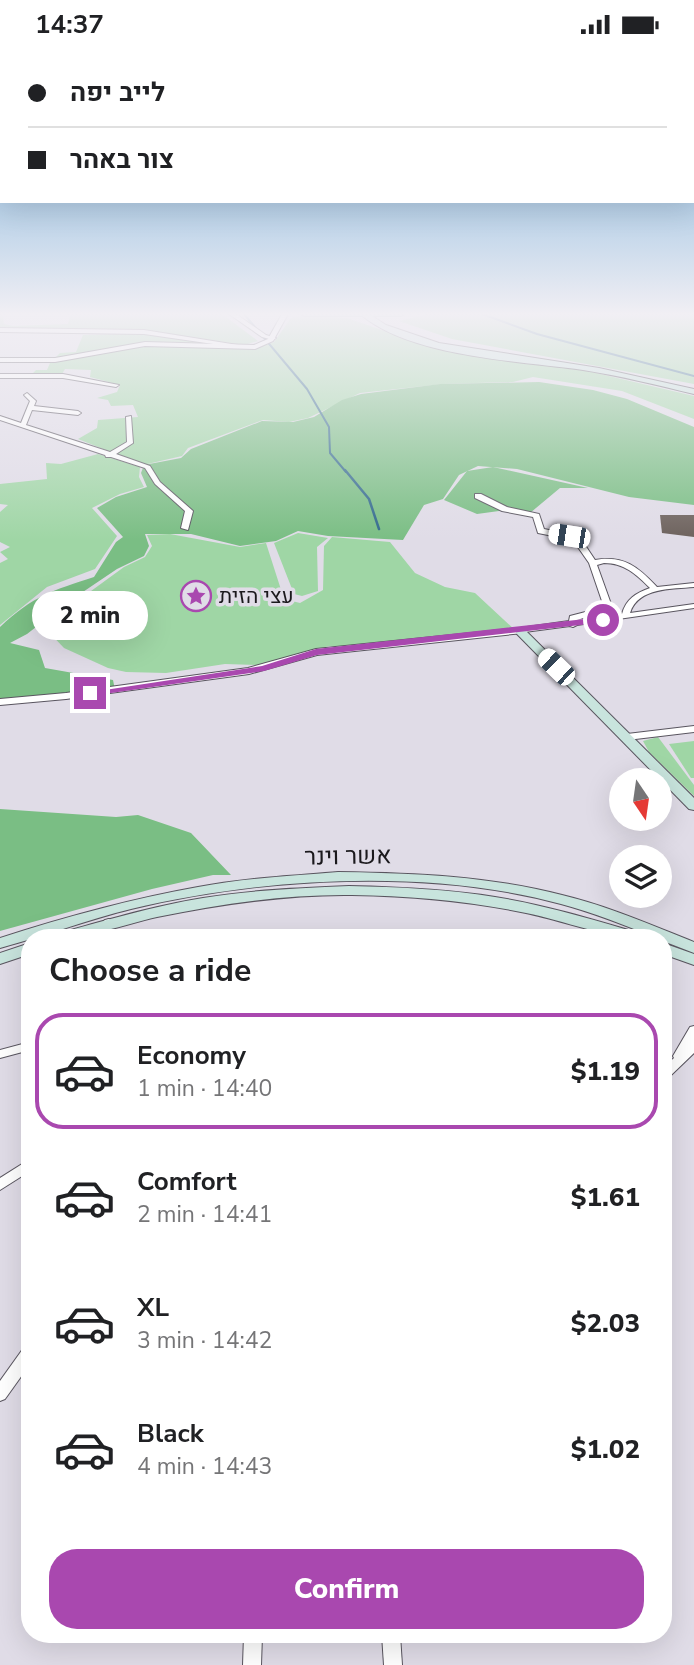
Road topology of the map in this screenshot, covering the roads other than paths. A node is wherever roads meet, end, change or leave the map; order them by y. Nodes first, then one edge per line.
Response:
1 (27, 395) dead end
2 (32, 408) junction
3 (78, 413) dead end
4 (129, 417) dead end
5 (0, 418) edge
6 (23, 425) junction
7 (108, 456) junction
8 (478, 496) dead end
9 (185, 528) dead end
10 (593, 563) junction
11 (694, 585) edge
12 (656, 590) junction
13 (694, 606) edge
14 (625, 617) junction
15 (573, 625) junction
16 (520, 631) junction
17 (0, 702) edge
18 (694, 729) edge
19 (627, 737) junction
20 (694, 806) edge
21 (110, 923) junction
22 (43, 929) edge
23 (90, 929) edge
24 (103, 929) edge
25 (607, 929) edge
26 (637, 929) edge
27 (21, 936) edge
28 (0, 943) edge
29 (672, 944) edge
30 (672, 949) edge
31 (21, 952) edge
32 (691, 952) edge
33 (0, 958) edge
34 (694, 1030) edge
35 (694, 1046) edge
36 (21, 1048) edge
37 (0, 1054) edge
38 (674, 1065) joint
39 (21, 1170) edge
40 (0, 1185) edge
41 (21, 1364) edge
42 (0, 1394) edge
43 (253, 1643) edge
44 (392, 1643) edge
45 (252, 1665) edge
46 (393, 1665) edge

1 - 2 street
2 - 3 street
2 - 6 street
4 - 7 street
5 - 6 street
6 - 7 street
7 - 9 street
8 - 10 street
10 - 12 street
10 - 15 street
11 - 12 street
12 - 14 street
13 - 14 street
14 - 15 street
15 - 16 street
16 - 17 street
16 - 19 main road
18 - 19 street
19 - 20 main road
21 - 23 main road, אשר וינר
21 - 24 street
21 - 25 main road, אשר וינר
22 - 26 main road, אשר וינר
27 - 28 main road, אשר וינר
29 - 32 main road, אשר וינר
30 - 32 main road, אשר וינר
31 - 33 main road
34 - 38 street
35 - 38 street
36 - 37 street
39 - 40 street
41 - 42 street
43 - 45 street
44 - 46 street

